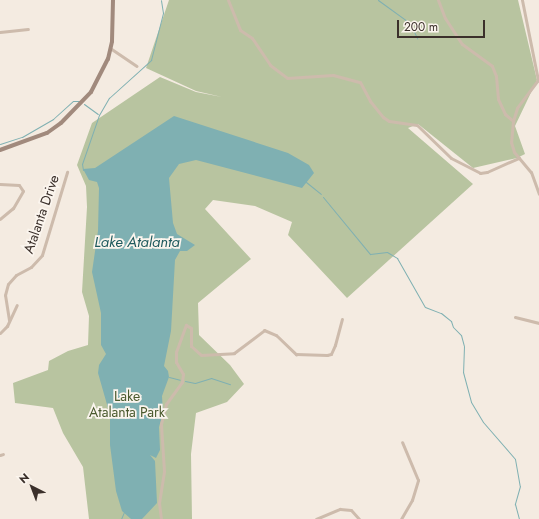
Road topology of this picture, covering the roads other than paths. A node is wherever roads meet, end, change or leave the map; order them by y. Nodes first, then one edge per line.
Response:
1 (113, 0) edge
2 (228, 0) edge
3 (438, 0) edge
4 (522, 0) edge
5 (28, 29) dead end
6 (0, 32) edge
7 (110, 48) junction
8 (137, 66) dead end
9 (513, 122) junction
10 (0, 150) edge
11 (519, 158) junction
12 (67, 172) dead end
13 (0, 184) edge
14 (539, 194) edge
15 (0, 218) edge
16 (17, 305) dead end
17 (515, 316) dead end
18 (342, 319) dead end
19 (9, 320) junction
20 (539, 323) edge
21 (0, 333) edge
22 (402, 442) dead end
23 (161, 519) edge
24 (316, 519) edge
25 (359, 519) edge
26 (401, 519) edge

1 - 7 main road
2 - 11 street
3 - 9 street
4 - 9 street
5 - 6 street
7 - 8 street
7 - 10 main road
9 - 11 street
11 - 14 street
12 - 19 street, Atalanta Drive
13 - 15 street
16 - 19 street
17 - 20 street
18 - 23 street
19 - 21 street
22 - 26 street
24 - 25 street

